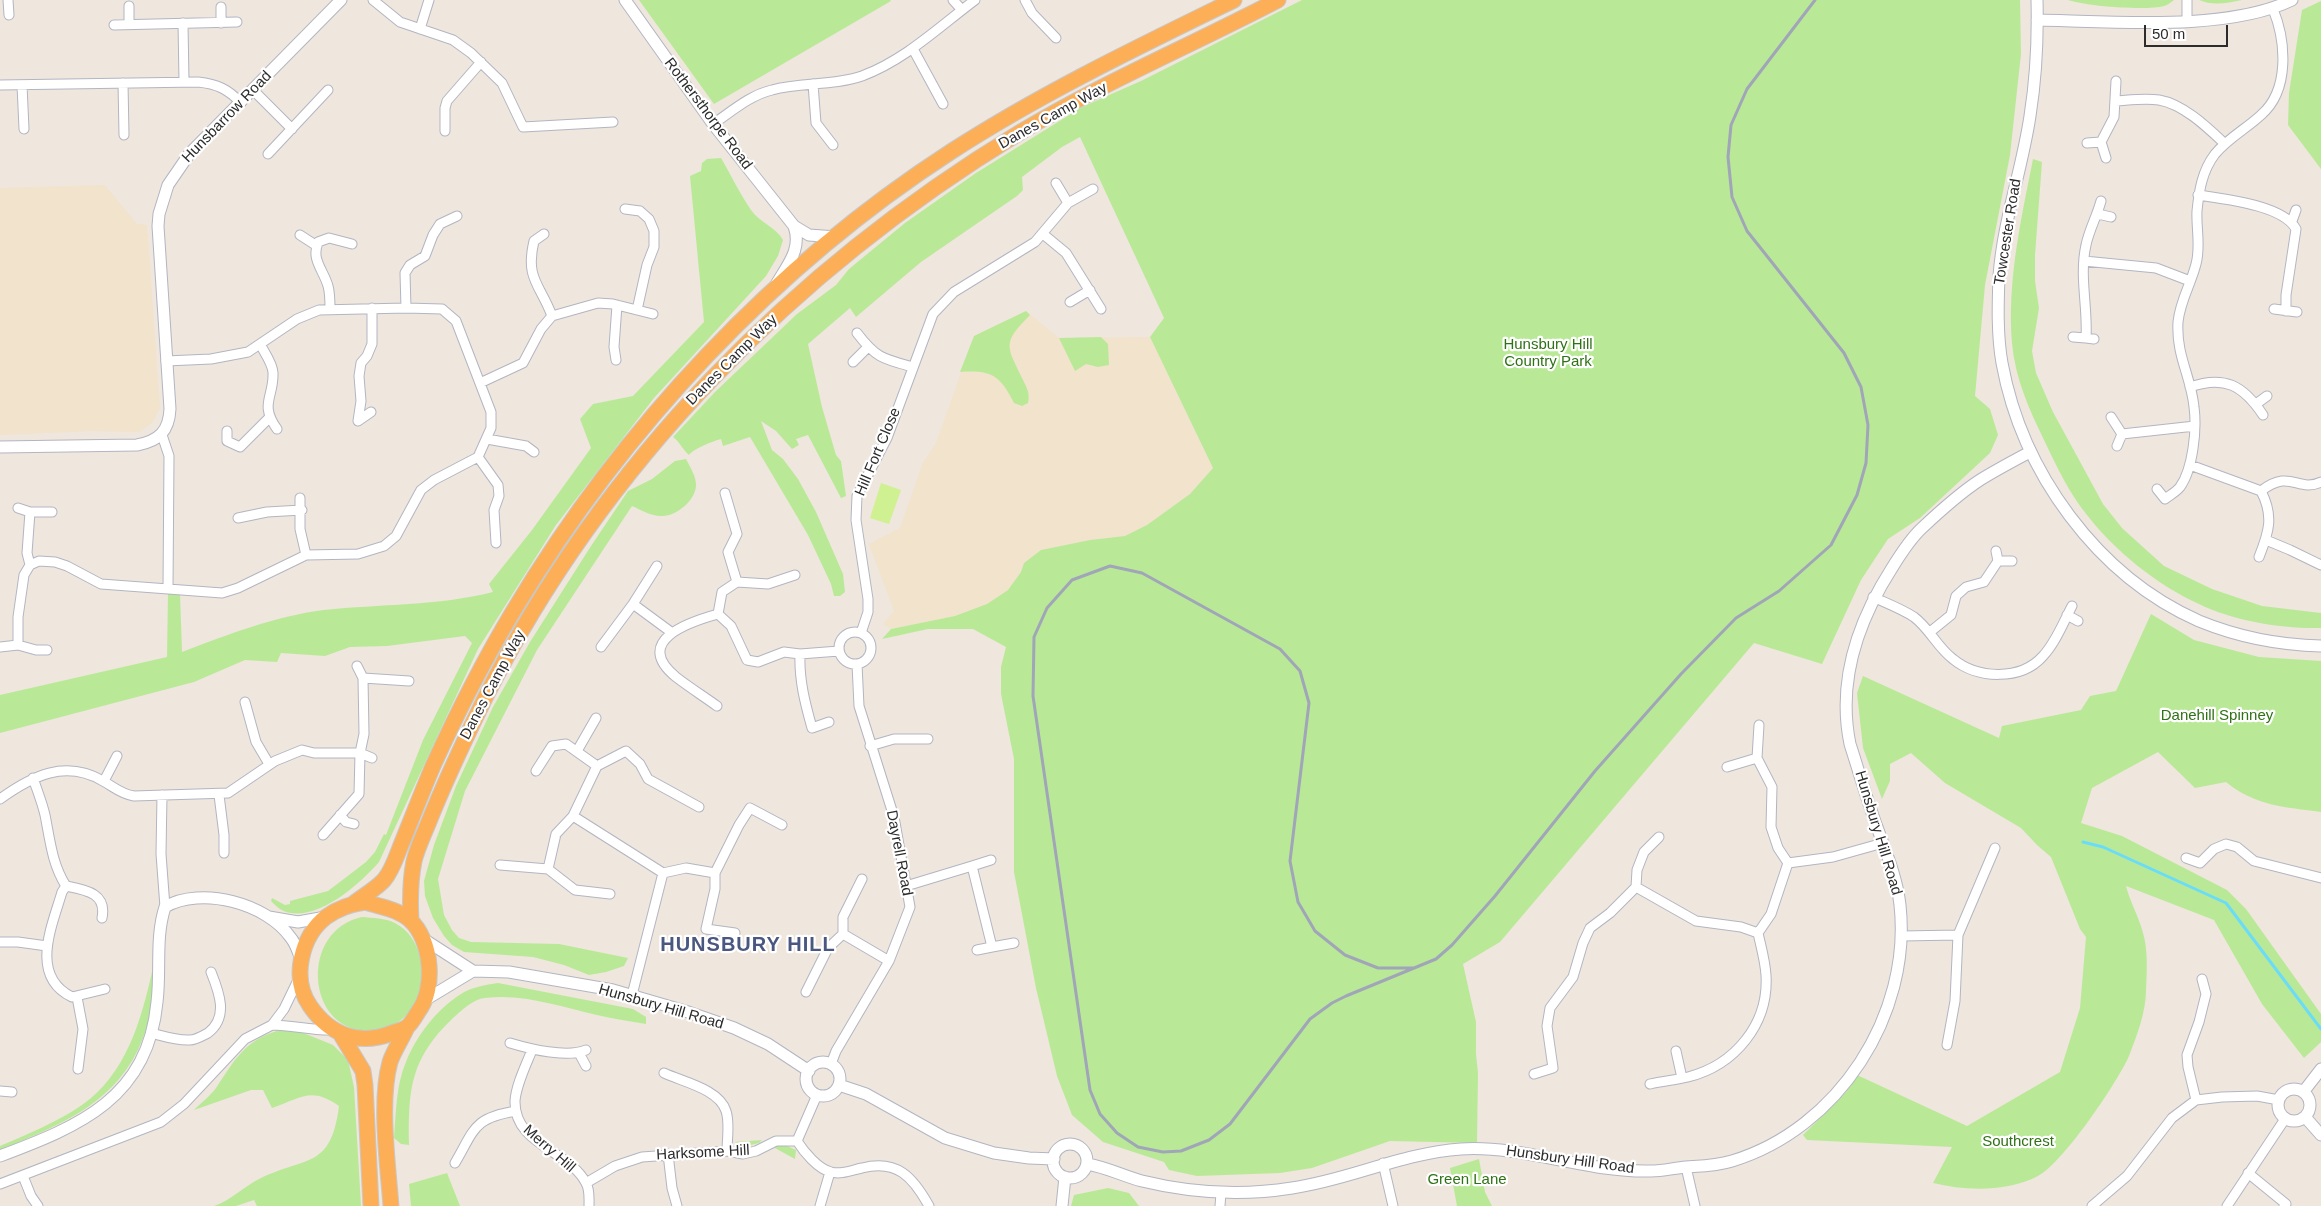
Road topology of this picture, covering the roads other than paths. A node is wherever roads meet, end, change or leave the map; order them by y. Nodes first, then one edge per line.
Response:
1 (8, 0) edge
2 (341, 0) edge
3 (373, 0) edge
4 (429, 0) edge
5 (625, 0) edge
6 (953, 0) edge
7 (975, 0) edge
8 (1025, 0) edge
9 (1234, 0) edge
10 (1278, 0) edge
11 (2036, 0) edge
12 (2187, 0) edge
13 (2292, 0) edge
14 (129, 6) dead end
15 (221, 7) dead end
16 (2273, 9) junction
17 (962, 10) junction
18 (9, 15) dead end
19 (2037, 20) junction
20 (2187, 21) junction
21 (237, 22) dead end
22 (221, 23) junction
23 (129, 24) junction
24 (183, 24) junction
25 (114, 25) dead end
26 (420, 29) junction
27 (1056, 38) dead end
28 (913, 49) junction
29 (481, 62) junction
30 (2116, 81) dead end
31 (184, 82) junction
32 (123, 83) junction
33 (22, 84) junction
34 (813, 84) junction
35 (0, 85) edge
36 (253, 90) junction
37 (328, 90) dead end
38 (2116, 101) junction
39 (241, 102) junction
40 (943, 104) dead end
41 (613, 122) dead end
42 (713, 124) junction
43 (24, 129) dead end
44 (292, 129) junction
45 (445, 132) dead end
46 (124, 135) dead end
47 (2101, 142) junction
48 (2087, 143) dead end
49 (2224, 143) junction
50 (833, 145) dead end
51 (268, 154) dead end
52 (2106, 158) dead end
53 (1056, 183) dead end
54 (1093, 189) dead end
55 (2198, 195) junction
56 (2101, 201) dead end
57 (1068, 203) junction
58 (625, 209) dead end
59 (2296, 210) dead end
60 (2098, 214) junction
61 (457, 216) dead end
62 (2111, 217) dead end
63 (2292, 221) junction
64 (794, 226) junction
65 (544, 234) dead end
66 (1044, 234) junction
67 (300, 235) dead end
68 (836, 237) junction
69 (352, 244) dead end
70 (316, 246) junction
71 (2084, 261) junction
72 (2190, 281) junction
73 (1090, 290) junction
74 (771, 293) junction
75 (1070, 302) dead end
76 (617, 305) junction
77 (372, 308) junction
78 (406, 308) junction
79 (1101, 309) dead end
80 (2274, 309) dead end
81 (330, 310) junction
82 (637, 310) junction
83 (2286, 311) junction
84 (2298, 312) dead end
85 (653, 314) dead end
86 (552, 316) junction
87 (857, 333) dead end
88 (2073, 336) dead end
89 (260, 344) junction
90 (868, 347) junction
91 (616, 360) dead end
92 (166, 361) junction
93 (853, 362) dead end
94 (913, 367) junction
95 (480, 383) junction
96 (2190, 387) junction
97 (2267, 396) dead end
98 (2256, 404) junction
99 (371, 412) dead end
100 (2263, 414) dead end
101 (2111, 416) dead end
102 (269, 418) junction
103 (2195, 426) junction
104 (277, 429) dead end
105 (227, 431) dead end
106 (2122, 434) junction
107 (162, 435) junction
108 (487, 439) junction
109 (2117, 446) dead end
110 (0, 447) edge
111 (534, 452) dead end
112 (2030, 452) junction
113 (478, 457) junction
114 (2190, 465) junction
115 (2321, 482) edge
116 (2157, 489) dead end
117 (2261, 491) junction
118 (725, 493) dead end
119 (300, 498) dead end
120 (2165, 499) junction
121 (18, 508) dead end
122 (2170, 508) dead end
123 (302, 510) junction
124 (30, 512) junction
125 (52, 512) dead end
126 (238, 518) dead end
127 (2266, 540) junction
128 (496, 543) dead end
129 (1996, 551) dead end
130 (306, 555) junction
131 (2259, 557) dead end
132 (1998, 561) junction
133 (2012, 561) dead end
134 (30, 565) junction
135 (2321, 565) edge
136 (656, 566) dead end
137 (795, 575) dead end
138 (737, 582) junction
139 (168, 588) junction
140 (1873, 597) junction
141 (632, 604) junction
142 (2072, 606) dead end
143 (718, 614) junction
144 (2067, 615) junction
145 (2078, 621) dead end
146 (671, 632) junction
147 (1930, 632) junction
148 (861, 633) junction
149 (18, 646) junction
150 (602, 646) dead end
151 (2321, 646) edge
152 (0, 647) edge
153 (47, 650) dead end
154 (839, 651) junction
155 (800, 654) junction
156 (857, 664) junction
157 (357, 666) dead end
158 (363, 678) junction
159 (409, 681) dead end
160 (245, 702) dead end
161 (717, 706) dead end
162 (596, 718) dead end
163 (829, 722) dead end
164 (1759, 725) dead end
165 (928, 739) dead end
166 (870, 746) junction
167 (577, 751) junction
168 (360, 753) junction
169 (117, 756) dead end
170 (372, 758) dead end
171 (1757, 758) junction
172 (269, 764) junction
173 (597, 766) junction
174 (1727, 767) dead end
175 (536, 771) dead end
176 (33, 778) junction
177 (104, 781) junction
178 (162, 795) junction
179 (219, 795) junction
180 (0, 799) edge
181 (699, 807) dead end
182 (340, 815) junction
183 (572, 816) junction
184 (354, 824) dead end
185 (782, 825) dead end
186 (322, 836) dead end
187 (1659, 837) dead end
188 (1883, 843) junction
189 (1995, 848) dead end
190 (224, 853) dead end
191 (2186, 858) dead end
192 (991, 860) dead end
193 (1788, 863) junction
194 (500, 865) dead end
195 (972, 866) junction
196 (548, 869) junction
197 (663, 873) junction
198 (715, 873) junction
199 (2321, 878) edge
200 (862, 879) dead end
201 (66, 886) junction
202 (906, 886) junction
203 (1636, 887) junction
204 (610, 894) dead end
205 (353, 904) junction
206 (165, 907) junction
207 (269, 917) junction
208 (326, 917) junction
209 (102, 918) dead end
210 (411, 920) junction
211 (735, 933) dead end
212 (1758, 933) junction
213 (843, 934) junction
214 (1902, 936) junction
215 (1958, 936) junction
216 (422, 938) junction
217 (0, 942) edge
218 (1014, 943) dead end
219 (47, 946) junction
220 (992, 947) junction
221 (977, 950) dead end
222 (301, 959) junction
223 (889, 961) junction
224 (473, 971) junction
225 (211, 972) dead end
226 (300, 976) junction
227 (2202, 978) dead end
228 (105, 989) dead end
229 (806, 992) dead end
230 (632, 995) junction
231 (77, 998) junction
232 (425, 1000) junction
233 (272, 1025) junction
234 (407, 1027) junction
235 (336, 1032) junction
236 (152, 1033) junction
237 (510, 1043) dead end
238 (1947, 1045) dead end
239 (532, 1050) junction
240 (1676, 1051) dead end
241 (831, 1064) junction
242 (586, 1066) dead end
243 (78, 1069) dead end
244 (2321, 1069) edge
245 (809, 1071) junction
246 (664, 1073) dead end
247 (1534, 1074) dead end
248 (1682, 1078) junction
249 (1650, 1084) dead end
250 (839, 1085) junction
251 (0, 1091) edge
252 (2304, 1091) junction
253 (12, 1092) dead end
254 (818, 1095) junction
255 (2196, 1100) junction
256 (2279, 1100) junction
257 (516, 1111) junction
258 (2306, 1118) junction
259 (2284, 1119) junction
260 (2321, 1135) edge
261 (798, 1141) junction
262 (727, 1151) junction
263 (668, 1154) junction
264 (0, 1156) edge
265 (1054, 1159) junction
266 (455, 1163) dead end
267 (1383, 1163) junction
268 (1087, 1164) junction
269 (1686, 1167) junction
270 (830, 1172) junction
271 (2248, 1173) junction
272 (24, 1176) junction
273 (1065, 1177) junction
274 (586, 1183) junction
275 (0, 1184) edge
276 (1221, 1193) junction
277 (38, 1206) edge
278 (371, 1206) edge
279 (391, 1206) edge
280 (589, 1206) edge
281 (678, 1206) edge
282 (820, 1206) edge
283 (929, 1206) edge
284 (1062, 1206) edge
285 (1220, 1206) edge
286 (1393, 1206) edge
287 (1695, 1206) edge
288 (2092, 1206) edge
289 (2227, 1206) edge
290 (2284, 1206) edge

1 - 18 street
2 - 36 street, Hunsbarrow Road
3 - 26 street
4 - 26 street
5 - 42 street, Rothersthorpe Road
6 - 17 street
7 - 17 street
8 - 27 street
9 - 68 highway, Danes Camp Way
10 - 210 highway, Danes Camp Way
11 - 19 street, Towcester Road
12 - 20 street
13 - 16 street
14 - 23 street
15 - 22 street
16 - 20 street
16 - 49 street
17 - 28 street
19 - 20 street
19 - 112 street, Towcester Road
21 - 22 street
22 - 24 street
23 - 24 street
23 - 25 street
24 - 31 street
26 - 29 street
28 - 34 street
28 - 40 street
29 - 41 street
29 - 45 street
30 - 38 street
31 - 32 street
31 - 39 street
32 - 33 street
32 - 46 street
33 - 35 street
33 - 43 street
34 - 42 street
34 - 50 street
36 - 39 street, Hunsbarrow Road
36 - 44 street
37 - 44 street
38 - 47 street
38 - 49 street
39 - 92 street, Hunsbarrow Road
42 - 64 street, Rothersthorpe Road
44 - 51 street
47 - 48 street
47 - 52 street
49 - 55 street
53 - 57 street
54 - 57 street, Hill Fort Close
55 - 63 street
55 - 72 street
56 - 60 street
57 - 66 street, Hill Fort Close
58 - 82 street
59 - 63 street
60 - 62 street
60 - 71 street
61 - 78 street
63 - 83 street
64 - 68 street, Rothersthorpe Road
64 - 74 street
65 - 86 street
66 - 73 street
66 - 94 street, Hill Fort Close
67 - 70 street
68 - 74 highway, Danes Camp Way
69 - 70 street
70 - 81 street
71 - 72 street
71 - 88 street
72 - 96 street
73 - 75 street
73 - 79 street
74 - 205 highway, Danes Camp Way
76 - 82 street
76 - 86 street
76 - 91 street
77 - 78 street
77 - 81 street
77 - 99 street
78 - 95 street
80 - 83 street
81 - 89 street
82 - 85 street
83 - 84 street
86 - 95 street
87 - 90 street
89 - 92 street
89 - 102 street
90 - 93 street
90 - 94 street
92 - 107 street, Hunsbarrow Road
94 - 148 street, Hill Fort Close
95 - 108 street
96 - 98 street
96 - 103 street
97 - 98 street
98 - 100 street
101 - 106 street
102 - 104 street
102 - 105 street
103 - 106 street
103 - 114 street
106 - 109 street
107 - 110 street
107 - 139 street
108 - 111 street
108 - 113 street
112 - 140 street, Hunsbury Hill Road
112 - 151 street, Towcester Road
113 - 128 street
113 - 130 street
114 - 117 street
114 - 120 street
115 - 117 street
116 - 120 street
117 - 127 street
118 - 138 street
119 - 123 street
120 - 122 street
121 - 124 street
123 - 126 street
123 - 130 street
124 - 125 street
124 - 134 street
127 - 131 street
127 - 135 street
129 - 132 street
130 - 139 street
132 - 133 street
132 - 147 street
134 - 139 street
134 - 149 street
136 - 141 street
137 - 138 street
138 - 143 street
140 - 147 street
140 - 188 street, Hunsbury Hill Road
141 - 146 street
141 - 150 street
142 - 144 street
143 - 146 street
143 - 155 street
144 - 145 street
144 - 147 street
146 - 161 street
148 - 154 street
148 - 156 street
149 - 152 street
149 - 153 street
154 - 155 street
154 - 156 street
155 - 163 street
156 - 166 street, Dayrell Road
157 - 158 street
158 - 159 street
158 - 168 street
160 - 172 street
162 - 167 street
164 - 171 street
165 - 166 street
166 - 202 street, Dayrell Road
167 - 173 street
167 - 175 street
168 - 170 street
168 - 172 street
168 - 182 street
169 - 177 street
171 - 174 street
171 - 193 street
172 - 179 street
173 - 181 street
173 - 183 street
176 - 177 street
176 - 180 street
176 - 201 street
177 - 178 street
178 - 179 street
178 - 206 street
179 - 190 street
182 - 184 street
182 - 186 street
183 - 196 street
183 - 197 street
185 - 198 street
187 - 203 street
188 - 193 street
188 - 214 street, Hunsbury Hill Road
189 - 215 street
191 - 199 street
192 - 195 street
193 - 212 street
194 - 196 street
195 - 202 street
195 - 220 street
196 - 204 street
197 - 198 street
197 - 230 street
198 - 211 street
200 - 213 street
201 - 209 street
201 - 219 street
202 - 223 street, Dayrell Road
203 - 212 street
203 - 247 street
205 - 208 highway
205 - 210 highway
206 - 207 street
206 - 236 street
207 - 208 street
207 - 222 street
208 - 222 highway
210 - 216 highway
212 - 248 street
213 - 223 street
213 - 229 street
214 - 215 street
214 - 269 street, Hunsbury Hill Road
215 - 238 street
216 - 224 street
216 - 232 highway
217 - 219 street
218 - 220 street
219 - 231 street
220 - 221 street
222 - 226 highway
223 - 241 street, Dayrell Road
224 - 230 street, Hunsbury Hill Road
224 - 232 street
225 - 236 street
226 - 233 street
226 - 235 highway
227 - 255 street
228 - 231 street
230 - 245 street, Hunsbury Hill Road
231 - 243 street
232 - 234 highway
233 - 235 street
233 - 272 street
234 - 235 highway
234 - 279 highway
235 - 278 highway
236 - 264 street
237 - 239 street
239 - 242 street
239 - 257 street, Merry Hill
240 - 248 street
241 - 245 street
241 - 250 street
244 - 252 street
245 - 254 street
246 - 262 street
248 - 249 street
250 - 254 street
250 - 265 street
251 - 253 street
252 - 256 street
252 - 258 street
254 - 261 street
255 - 256 street
255 - 288 street
256 - 259 street
257 - 266 street, Merry Hill
257 - 274 street, Merry Hill
258 - 259 street
258 - 260 street
259 - 271 street
261 - 262 street, Harksome Hill
261 - 270 street
262 - 263 street, Harksome Hill
263 - 274 street, Harksome Hill
263 - 281 street
265 - 268 street
265 - 273 street
267 - 269 street, Hunsbury Hill Road
267 - 276 street, Hunsbury Hill Road
267 - 286 street
268 - 273 street
268 - 276 street, Hunsbury Hill Road
269 - 287 street
270 - 282 street
270 - 283 street
271 - 289 street
271 - 290 street
272 - 275 street
272 - 277 street
273 - 284 street
274 - 280 street
276 - 285 street

